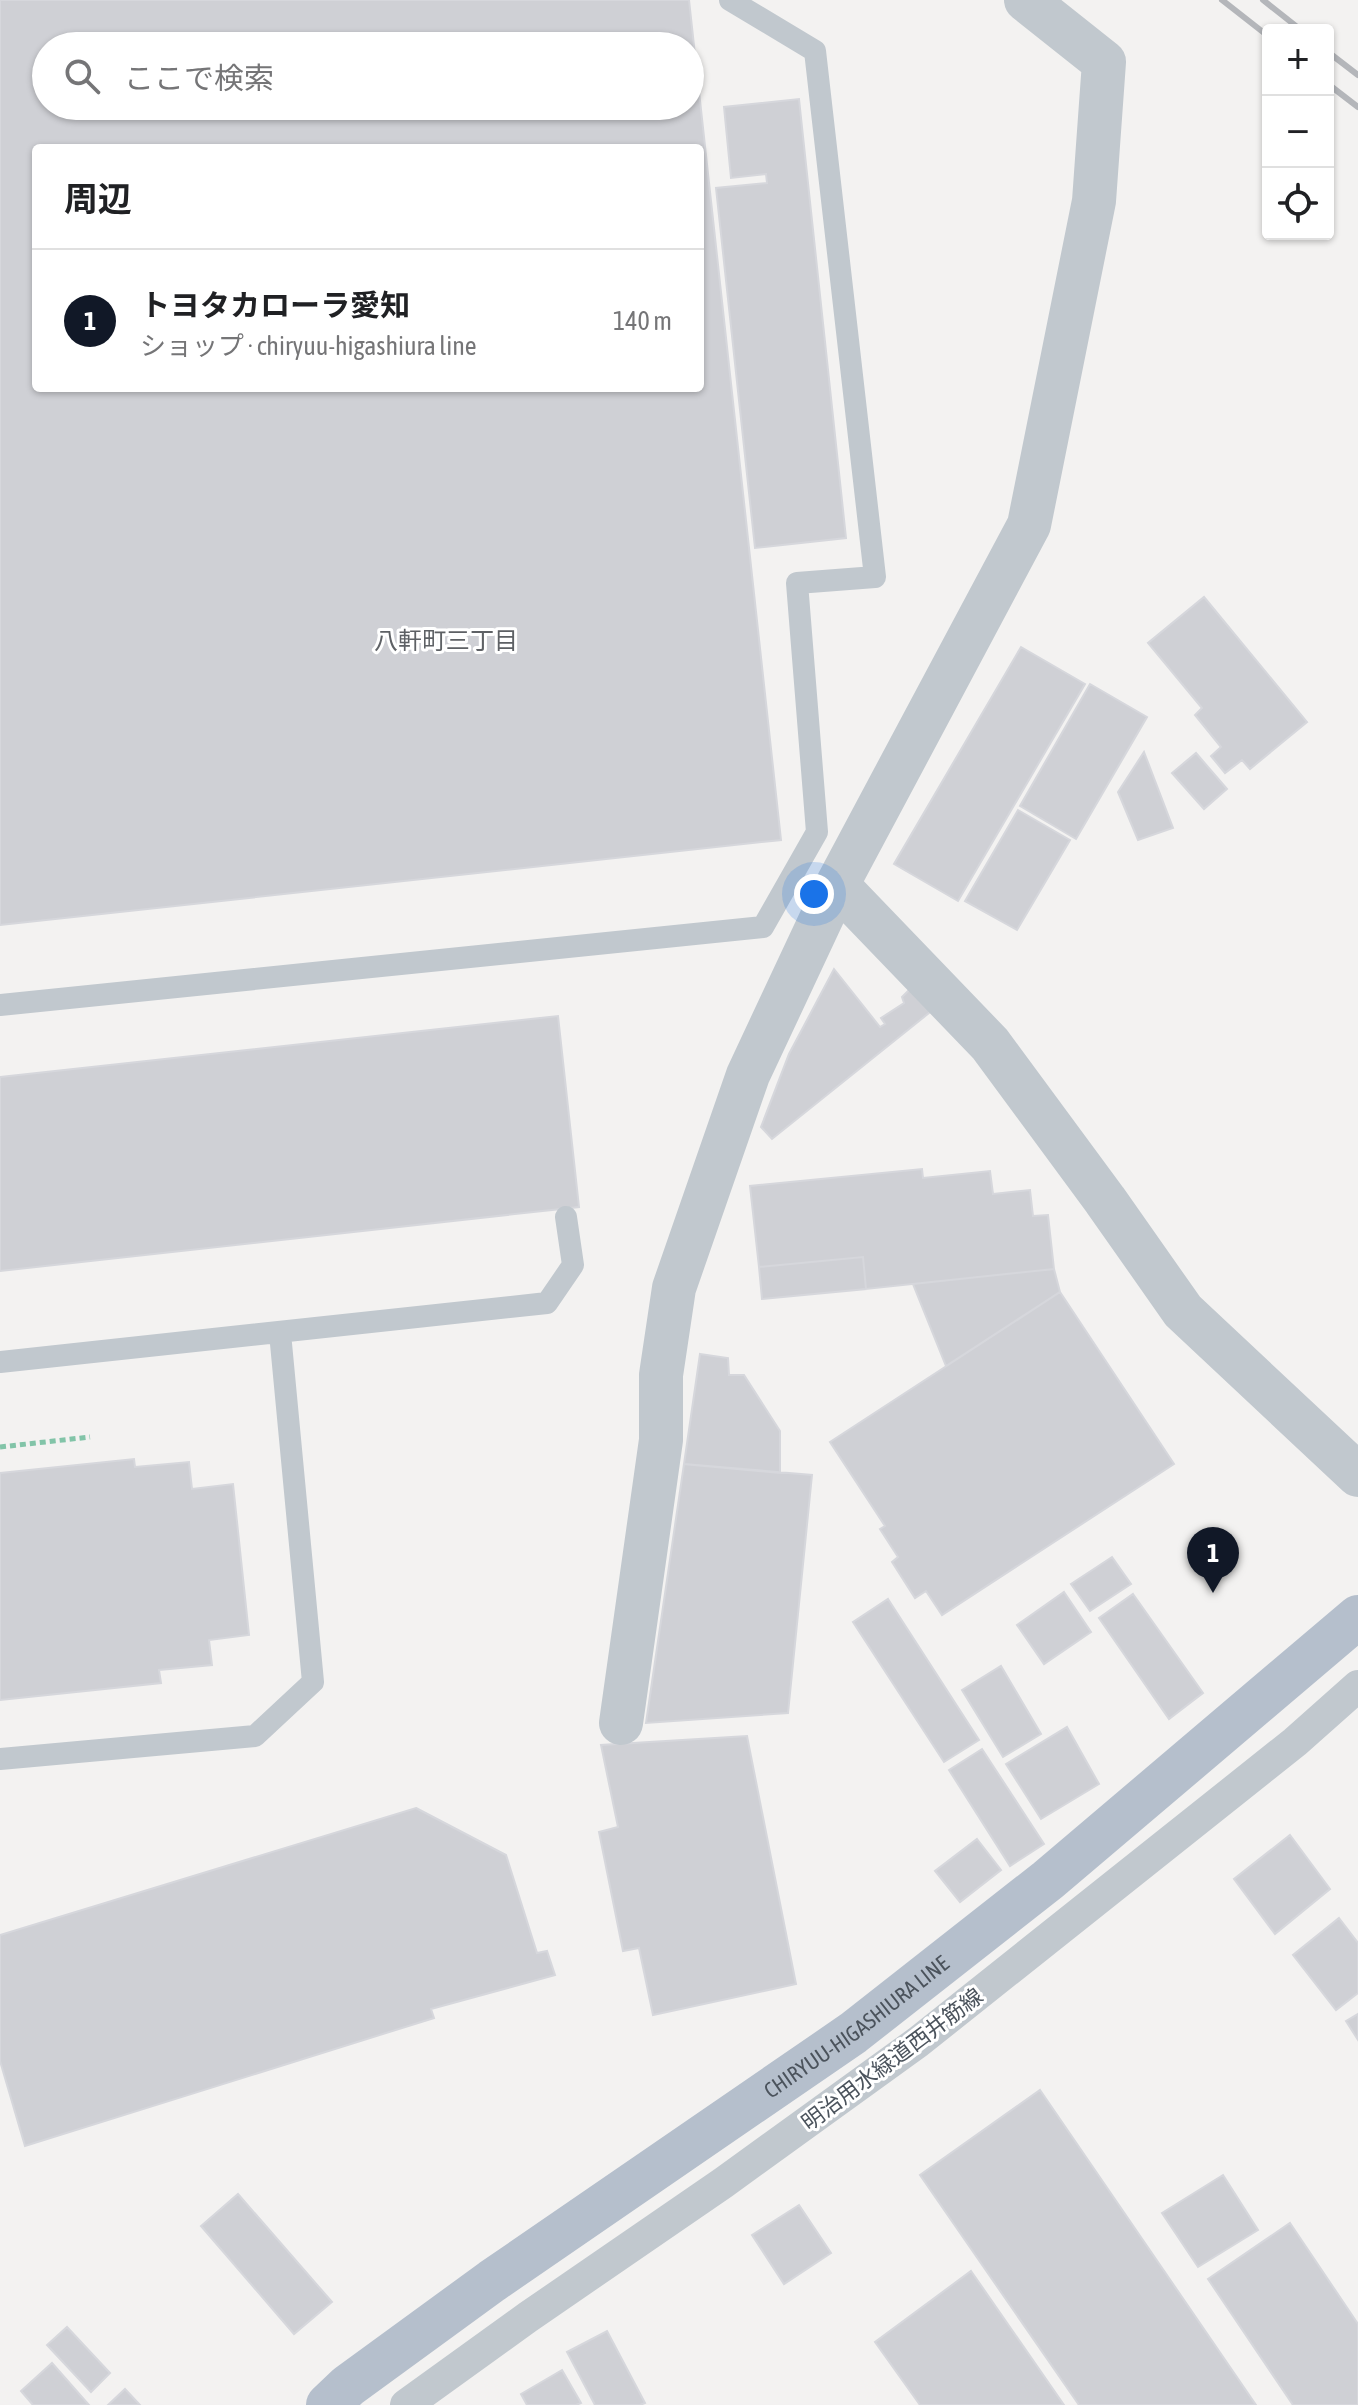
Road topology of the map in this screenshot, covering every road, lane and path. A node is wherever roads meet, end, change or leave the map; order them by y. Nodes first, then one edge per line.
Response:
1 (730, 0) edge
2 (1026, 0) edge
3 (837, 885) junction
4 (0, 1005) edge
5 (566, 1217) dead end
6 (280, 1333) junction
7 (0, 1362) edge
8 (90, 1437) dead end
9 (0, 1447) edge
10 (1358, 1475) edge
11 (1358, 1617) edge
12 (1358, 1686) edge
13 (621, 1723) dead end
14 (0, 1759) edge
15 (328, 2405) edge
16 (406, 2405) edge

1 - 4 lane
2 - 3 street
3 - 10 street
3 - 13 street
5 - 6 lane
6 - 7 lane
6 - 14 lane
8 - 9 path
11 - 15 main road, CHIRYUU-HIGASHIURA LINE
12 - 16 street, 明治用水緑道西井筋線

